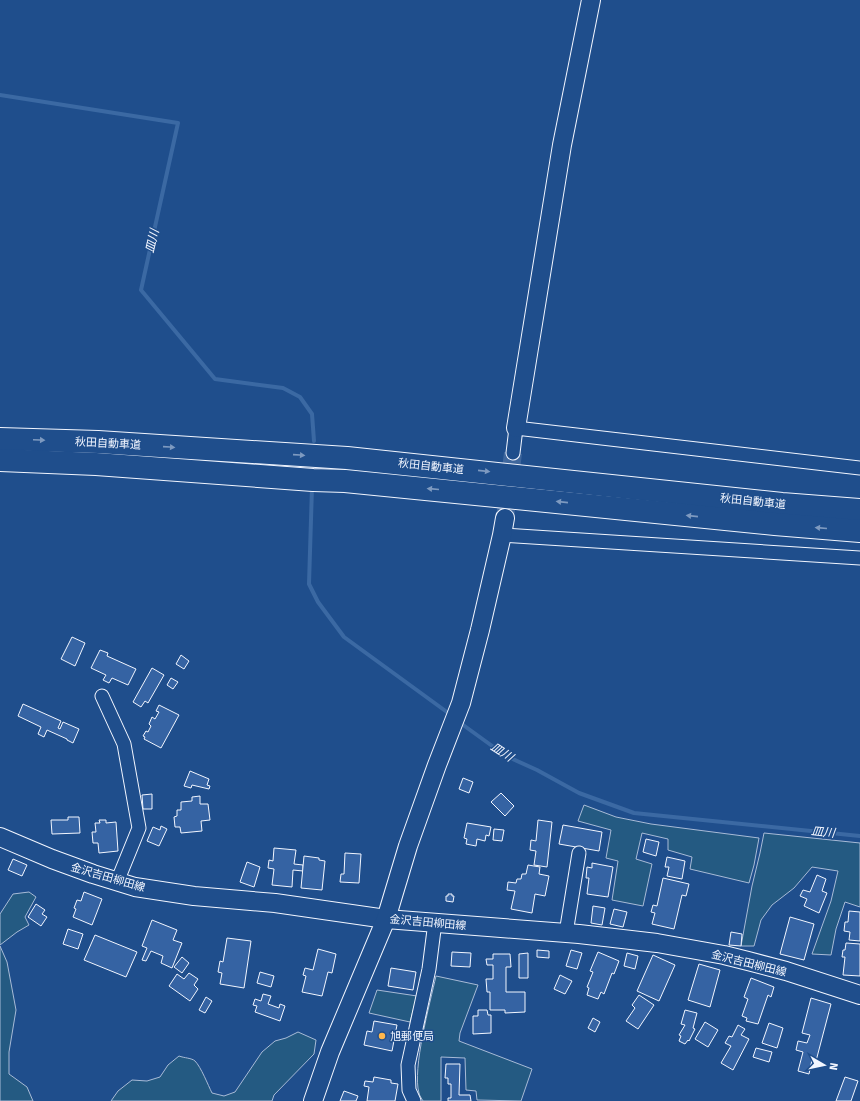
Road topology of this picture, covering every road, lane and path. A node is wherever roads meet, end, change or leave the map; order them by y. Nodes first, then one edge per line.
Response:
1 (591, 0) edge
2 (516, 428) junction
3 (0, 439) edge
4 (513, 453) tunnel mouth
5 (0, 460) edge
6 (860, 468) edge
7 (860, 510) edge
8 (504, 526) joint
9 (860, 531) edge
10 (860, 558) edge
11 (102, 696) dead end
12 (0, 837) edge
13 (579, 853) dead end
14 (118, 882) junction
15 (386, 918) junction
16 (435, 922) junction
17 (566, 933) junction
18 (860, 994) edge
19 (313, 1101) edge
20 (414, 1101) edge

1 - 2 street
2 - 4 street
2 - 6 street
3 -> 7 highway, 秋田自動車道
9 -> 5 highway, 秋田自動車道
8 - 10 street
8 - 15 street
11 - 14 street
12 - 14 street, 金沢吉田柳田線
13 - 17 street
14 - 15 street, 金沢吉田柳田線
15 - 16 street, 金沢吉田柳田線
15 - 19 street
16 - 17 street, 金沢吉田柳田線
16 - 20 street
17 - 18 street, 金沢吉田柳田線

